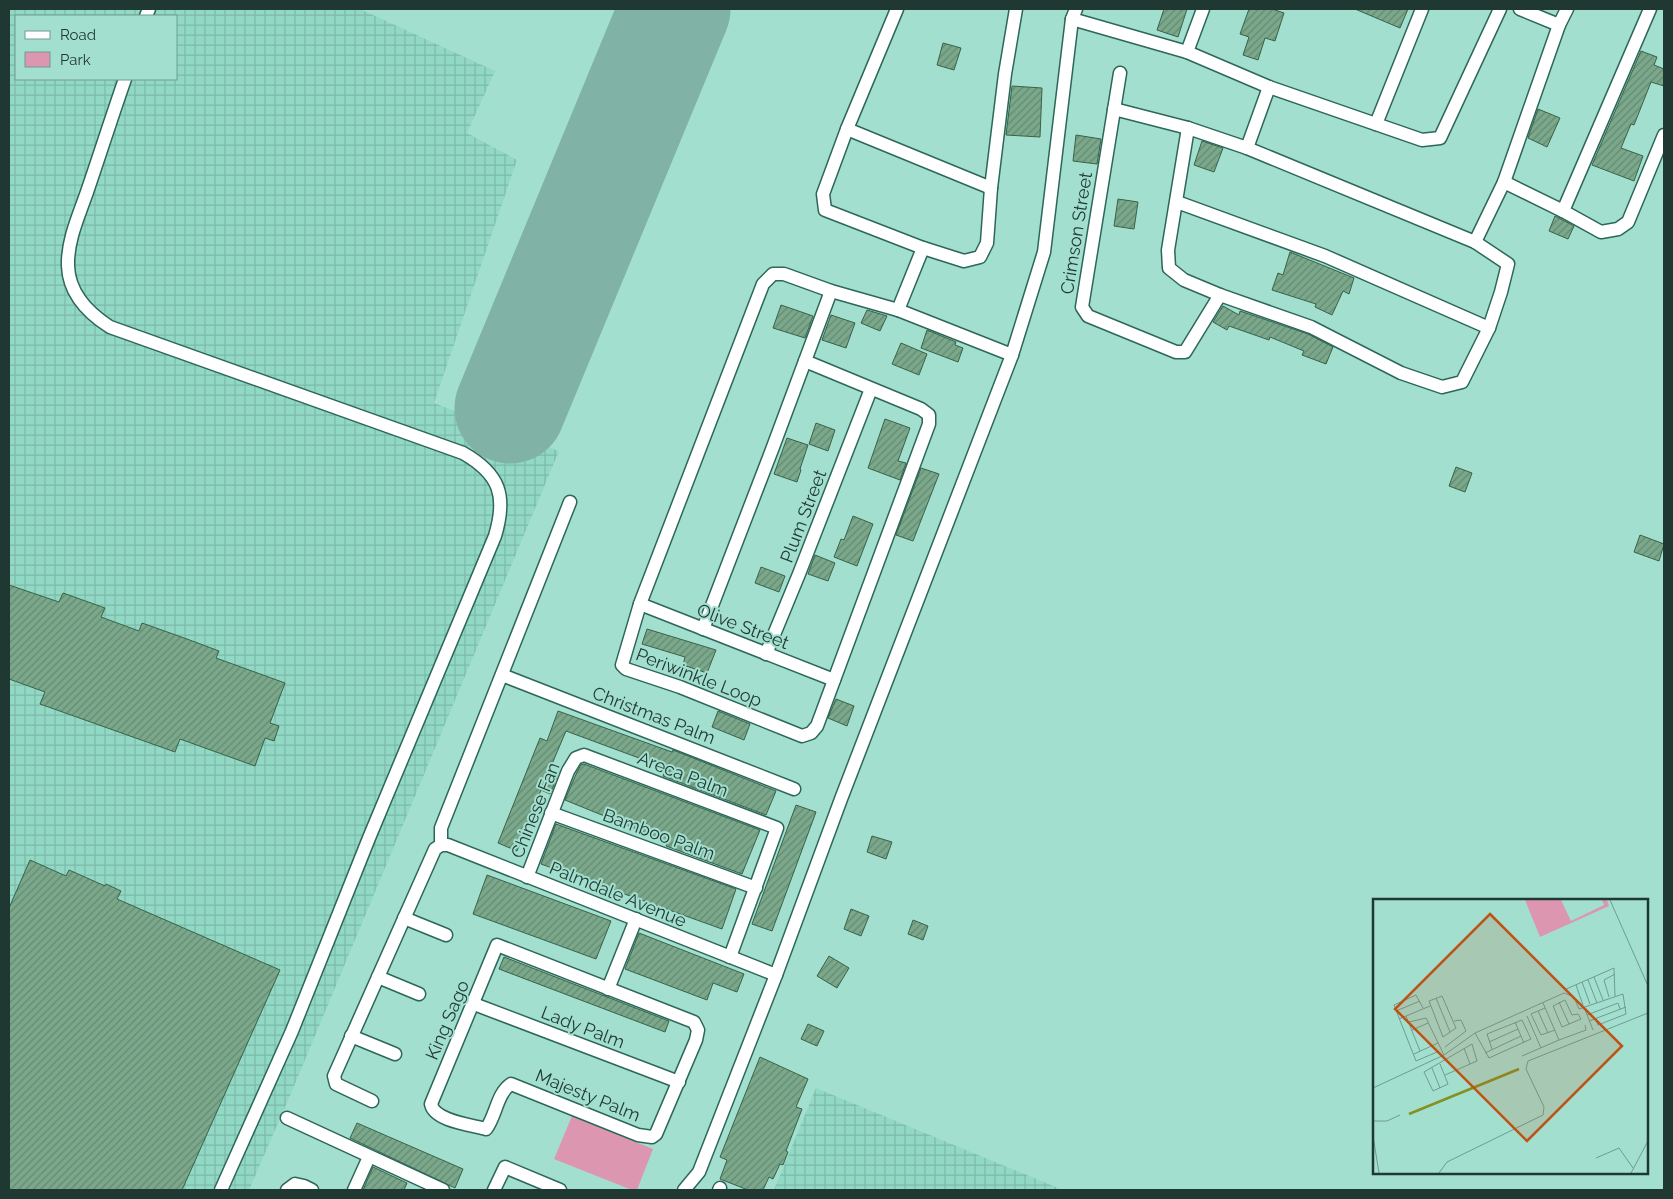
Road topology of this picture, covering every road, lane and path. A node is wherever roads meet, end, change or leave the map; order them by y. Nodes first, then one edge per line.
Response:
1 (897, 9) edge
2 (1016, 9) edge
3 (1203, 9) edge
4 (1422, 9) edge
5 (1500, 9) edge
6 (1520, 9) edge
7 (1567, 9) edge
8 (1650, 9) edge
9 (1074, 14) edge
10 (1559, 25) junction
11 (1187, 52) junction
12 (1120, 73) dead end
13 (125, 80) edge
14 (1269, 87) junction
15 (1114, 109) junction
16 (1376, 124) junction
17 (1188, 128) junction
18 (847, 129) junction
19 (1664, 135) edge
20 (1247, 148) junction
21 (1504, 182) junction
22 (991, 188) junction
23 (1177, 202) junction
24 (1563, 211) junction
25 (1475, 242) junction
26 (923, 248) junction
27 (830, 291) junction
28 (1220, 295) junction
29 (898, 310) junction
30 (1488, 328) junction
31 (1012, 355) junction
32 (805, 361) junction
33 (871, 389) junction
34 (570, 502) dead end
35 (640, 604) junction
36 (703, 629) junction
37 (766, 654) junction
38 (502, 675) junction
39 (834, 680) junction
40 (576, 758) joint
41 (794, 789) dead end
42 (551, 813) junction
43 (444, 845) junction
44 (527, 876) junction
45 (756, 888) junction
46 (404, 918) junction
47 (636, 919) junction
48 (446, 935) dead end
49 (730, 957) junction
50 (776, 975) junction
51 (378, 976) junction
52 (608, 989) junction
53 (419, 994) dead end
54 (474, 1004) junction
55 (351, 1036) junction
56 (395, 1054) dead end
57 (679, 1082) junction
58 (510, 1084) joint
59 (372, 1101) dead end
60 (287, 1118) dead end
61 (369, 1157) junction
62 (415, 1185) edge
63 (221, 1190) edge
64 (287, 1190) edge
65 (312, 1190) edge
66 (354, 1190) edge
67 (443, 1190) edge
68 (494, 1190) edge
69 (560, 1190) edge
70 (684, 1190) edge

1 - 18 street
2 - 22 street
3 - 11 street
4 - 16 street
5 - 16 street
6 - 10 street
7 - 10 street
8 - 24 street
9 - 11 street
9 - 31 street
10 - 21 street
11 - 14 street
12 - 15 street, Crimson Street
13 - 63 street
14 - 16 street
14 - 20 street
15 - 17 street
15 - 28 street, Crimson Street
17 - 20 street
17 - 23 street
18 - 22 street
18 - 26 street
19 - 24 street
20 - 25 street
21 - 24 street
21 - 25 street
22 - 26 street
23 - 28 street
23 - 30 street
25 - 30 street
26 - 29 street
27 - 29 street
27 - 32 street
27 - 35 street, Periwinkle Loop
28 - 30 street
29 - 31 street
31 - 50 street
32 - 33 street
32 - 36 street
33 - 37 street, Plum Street
33 - 39 street, Periwinkle Loop
34 - 38 street
35 - 36 street, Olive Street
35 - 39 street, Periwinkle Loop
36 - 37 street, Olive Street
37 - 39 street, Olive Street
38 - 41 street, Christmas Palm
38 - 43 street
40 - 42 street, Chinese Fan
40 - 45 street, Areca Palm
42 - 44 street, Chinese Fan
42 - 45 street, Bamboo Palm
43 - 44 street, Palmdale Avenue
43 - 46 street
44 - 47 street, Palmdale Avenue
45 - 49 street
46 - 48 street
46 - 51 street
47 - 49 street, Palmdale Avenue
47 - 52 street
49 - 50 street, Palmdale Avenue
50 - 70 street
51 - 53 street
51 - 55 street
52 - 54 street, King Sago
52 - 57 street
54 - 57 street, Lady Palm
54 - 58 street, King Sago
55 - 56 street
55 - 59 street
57 - 58 street, Majesty Palm
60 - 61 street
61 - 62 street
61 - 66 street
62 - 67 street
64 - 65 street
68 - 69 street

